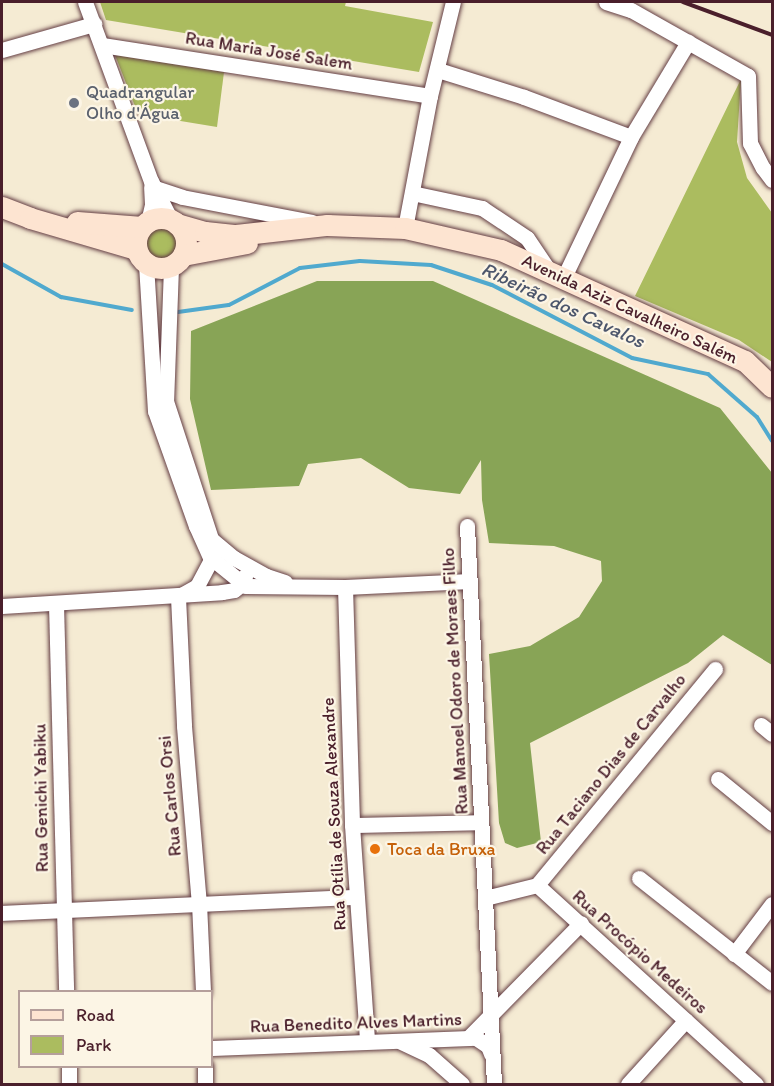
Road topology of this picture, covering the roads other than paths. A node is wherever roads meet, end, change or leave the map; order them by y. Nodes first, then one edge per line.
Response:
1 (85, 2) edge
2 (453, 2) edge
3 (606, 2) edge
4 (94, 24) junction
5 (688, 42) junction
6 (102, 45) junction
7 (2, 50) edge
8 (438, 70) junction
9 (430, 96) junction
10 (631, 137) junction
11 (772, 180) edge
12 (153, 184) junction
13 (412, 193) junction
14 (2, 207) edge
15 (30, 218) junction
16 (174, 222) junction
17 (145, 224) junction
18 (332, 225) junction
19 (405, 228) junction
20 (141, 256) junction
21 (177, 261) junction
22 (556, 274) junction
23 (772, 387) edge
24 (467, 526) dead end
25 (227, 559) junction
26 (470, 581) junction
27 (242, 584) junction
28 (299, 587) junction
29 (345, 587) junction
30 (178, 597) junction
31 (56, 604) junction
32 (2, 606) edge
33 (715, 669) dead end
34 (718, 779) dead end
35 (481, 822) junction
36 (772, 823) edge
37 (352, 825) junction
38 (639, 878) dead end
39 (537, 885) junction
40 (356, 897) junction
41 (485, 898) junction
42 (200, 903) junction
43 (772, 904) edge
44 (64, 910) junction
45 (2, 913) edge
46 (581, 923) junction
47 (734, 954) junction
48 (772, 983) edge
49 (66, 990) edge
50 (202, 990) edge
51 (489, 1016) junction
52 (686, 1020) junction
53 (448, 1038) junction
54 (468, 1038) junction
55 (367, 1040) junction
56 (395, 1040) junction
57 (213, 1047) edge
58 (492, 1057) junction
59 (69, 1068) edge
60 (205, 1068) edge
61 (449, 1073) junction
62 (69, 1084) edge
63 (205, 1084) edge
64 (462, 1084) edge
65 (494, 1084) edge
66 (627, 1084) edge
67 (756, 1084) edge

1 - 4 street
2 - 8 street
3 - 5 street
4 - 6 street
4 - 7 street
5 - 10 street
5 - 11 street
6 - 9 street, Rua Maria José Salem
6 - 12 street
8 - 9 street
8 - 10 street
9 - 13 street
10 - 22 street
12 - 16 street
12 - 17 street
12 - 18 street
13 - 19 street
13 - 22 street
14 - 15 main road
15 - 17 main road
15 - 20 main road
16 - 17 main road
16 - 18 main road, Avenida Aziz Cavalheiro Salém
16 - 21 main road
17 - 20 main road
18 - 19 main road, Avenida Aziz Cavalheiro Salém
18 - 21 main road, Avenida Aziz Cavalheiro Salém
19 - 22 main road, Avenida Aziz Cavalheiro Salém
20 - 21 main road
20 - 25 street
21 - 25 street
22 - 23 main road, Avenida Aziz Cavalheiro Salém
24 - 26 street, Rua Manoel Odoro de Moraes Filho
25 - 27 street
25 - 27 street
25 - 28 street
25 - 30 street
26 - 29 street
26 - 35 street, Rua Manoel Odoro de Moraes Filho
27 - 28 street
27 - 30 street
28 - 29 street
29 - 37 street, Rua Otília de Souza Alexandre
30 - 31 street
30 - 42 street, Rua Carlos Orsi
31 - 32 street
31 - 44 street, Rua Genichi Yabiku
33 - 39 street, Rua Taciano Dias de Carvalho
34 - 36 street
35 - 37 street
35 - 41 street, Rua Manoel Odoro de Moraes Filho
37 - 40 street, Rua Otília de Souza Alexandre
38 - 47 street
39 - 41 street
39 - 46 street, Rua Procópio Medeiros
40 - 42 street
40 - 55 street, Rua Otília de Souza Alexandre
41 - 51 street, Rua Manoel Odoro de Moraes Filho
42 - 44 street
42 - 50 street, Rua Carlos Orsi
43 - 47 street
44 - 45 street
44 - 49 street, Rua Genichi Yabiku
46 - 51 street
46 - 52 street, Rua Procópio Medeiros
47 - 48 street
51 - 54 street
51 - 58 street, Rua Manoel Odoro de Moraes Filho
52 - 66 street
52 - 67 street, Rua Procópio Medeiros
53 - 54 street, Rua Benedito Alves Martins
53 - 56 street, Rua Benedito Alves Martins
53 - 61 street
54 - 58 street, Rua Benedito Alves Martins
55 - 56 street, Rua Benedito Alves Martins
55 - 57 street, Rua Benedito Alves Martins
56 - 61 street
58 - 65 street, Rua Manoel Odoro de Moraes Filho
59 - 62 street
60 - 63 street
61 - 64 street

